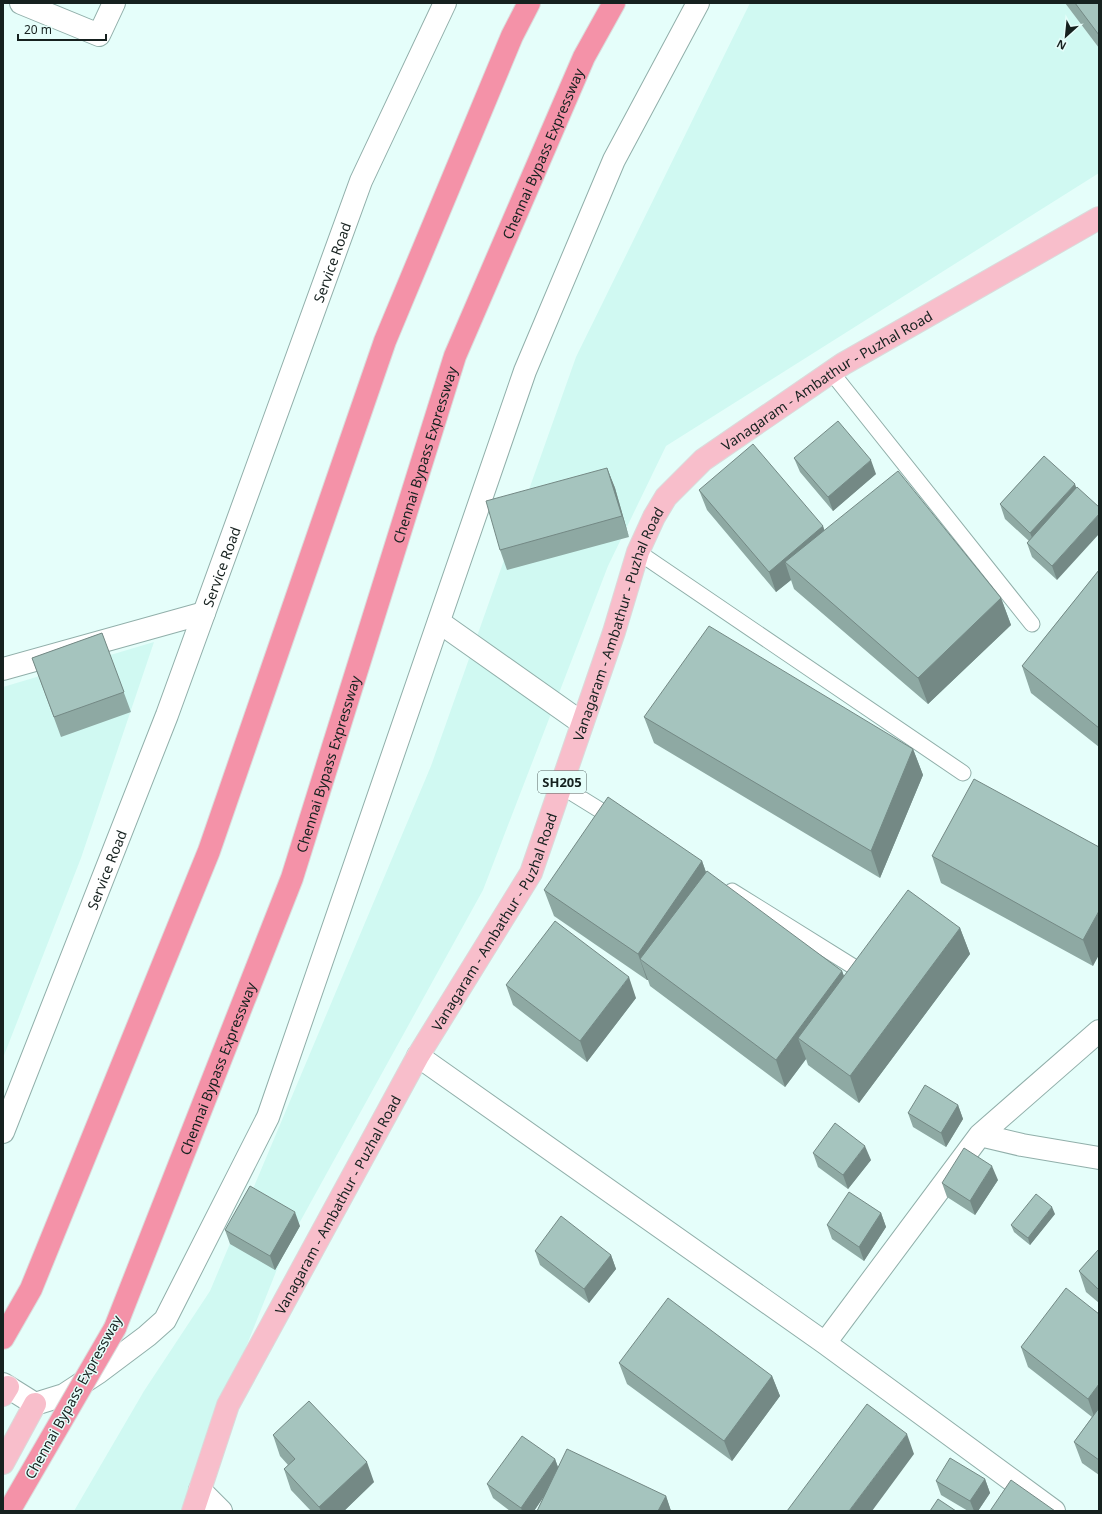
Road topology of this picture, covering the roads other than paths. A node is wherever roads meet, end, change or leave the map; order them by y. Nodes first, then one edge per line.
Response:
1 (21, 3) edge
2 (114, 3) edge
3 (444, 3) edge
4 (529, 3) edge
5 (614, 3) edge
6 (698, 3) edge
7 (1099, 218) edge
8 (832, 373) junction
9 (638, 552) junction
10 (204, 613) junction
11 (439, 622) junction
12 (1032, 624) dead end
13 (3, 669) edge
14 (582, 723) junction
15 (963, 773) dead end
16 (561, 786) junction
17 (629, 828) edge
18 (722, 885) edge
19 (862, 972) edge
20 (1099, 1031) edge
21 (418, 1056) junction
22 (3, 1132) edge
23 (980, 1135) junction
24 (1099, 1158) edge
25 (3, 1338) edge
26 (825, 1343) junction
27 (5, 1389) edge
28 (35, 1404) junction
29 (3, 1463) edge
30 (200, 1490) junction
31 (9, 1511) edge
32 (193, 1511) edge
33 (221, 1511) edge
34 (1054, 1511) edge

1 - 2 street
3 - 10 street, Service Road
4 - 25 highway
5 - 31 highway, Chennai Bypass Expressway, bridge
6 - 11 street
7 - 8 main road, Vanagaram - Ambathur - Puzhal Road / SH205
8 - 9 main road, Vanagaram - Ambathur - Puzhal Road / SH205
8 - 12 lane
9 - 14 main road, Vanagaram - Ambathur - Puzhal Road / SH205
9 - 15 lane
10 - 13 street
10 - 22 street, Service Road
11 - 14 street
11 - 28 street
14 - 16 main road, Vanagaram - Ambathur - Puzhal Road / SH205
16 - 17 lane
16 - 21 main road, Vanagaram - Ambathur - Puzhal Road / SH205
18 - 19 lane
20 - 23 street
21 - 26 street
21 - 30 main road, Vanagaram - Ambathur - Puzhal Road / SH205
23 - 24 street
23 - 26 street
26 - 34 street
27 - 28 street
28 - 29 main road
30 - 32 main road, Vanagaram - Ambathur - Puzhal Road / SH205
30 - 33 street

